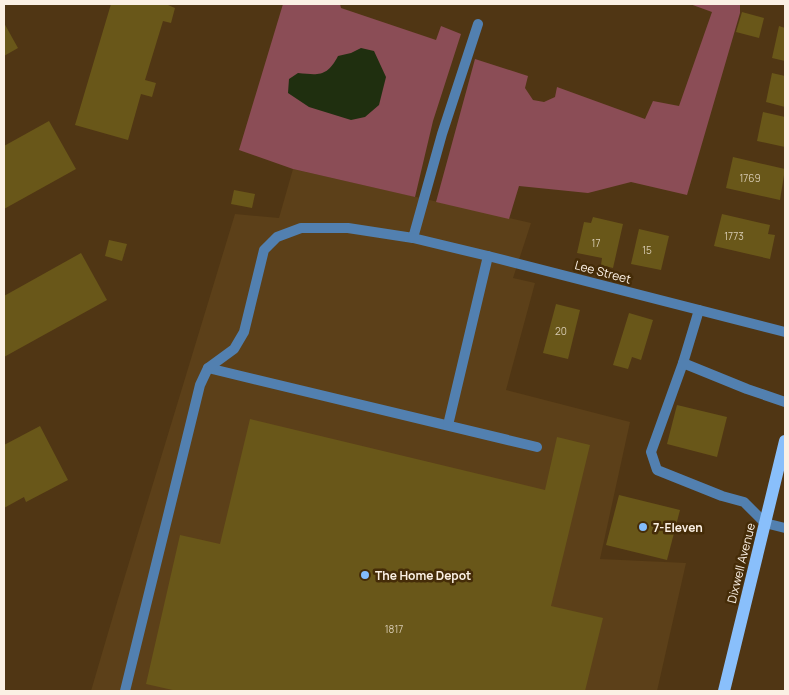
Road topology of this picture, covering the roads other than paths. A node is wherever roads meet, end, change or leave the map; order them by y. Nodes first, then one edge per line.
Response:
1 (478, 24) dead end
2 (414, 238) junction
3 (488, 256) junction
4 (699, 310) junction
5 (785, 332) edge
6 (683, 364) junction
7 (208, 368) junction
8 (785, 402) edge
9 (448, 425) junction
10 (785, 441) edge
11 (537, 447) dead end
12 (765, 523) junction
13 (785, 528) edge
14 (125, 691) edge
15 (724, 691) edge

1 - 2 street
2 - 3 street, Lee Street
2 - 7 street, Lee Street
3 - 4 street, Lee Street
3 - 9 street
4 - 5 street, Lee Street
4 - 6 street
6 - 8 street
6 - 12 street
7 - 9 street
7 - 14 street
9 - 11 street
10 - 12 main road, Dixwell Avenue
12 - 13 street
12 - 15 main road, Dixwell Avenue

